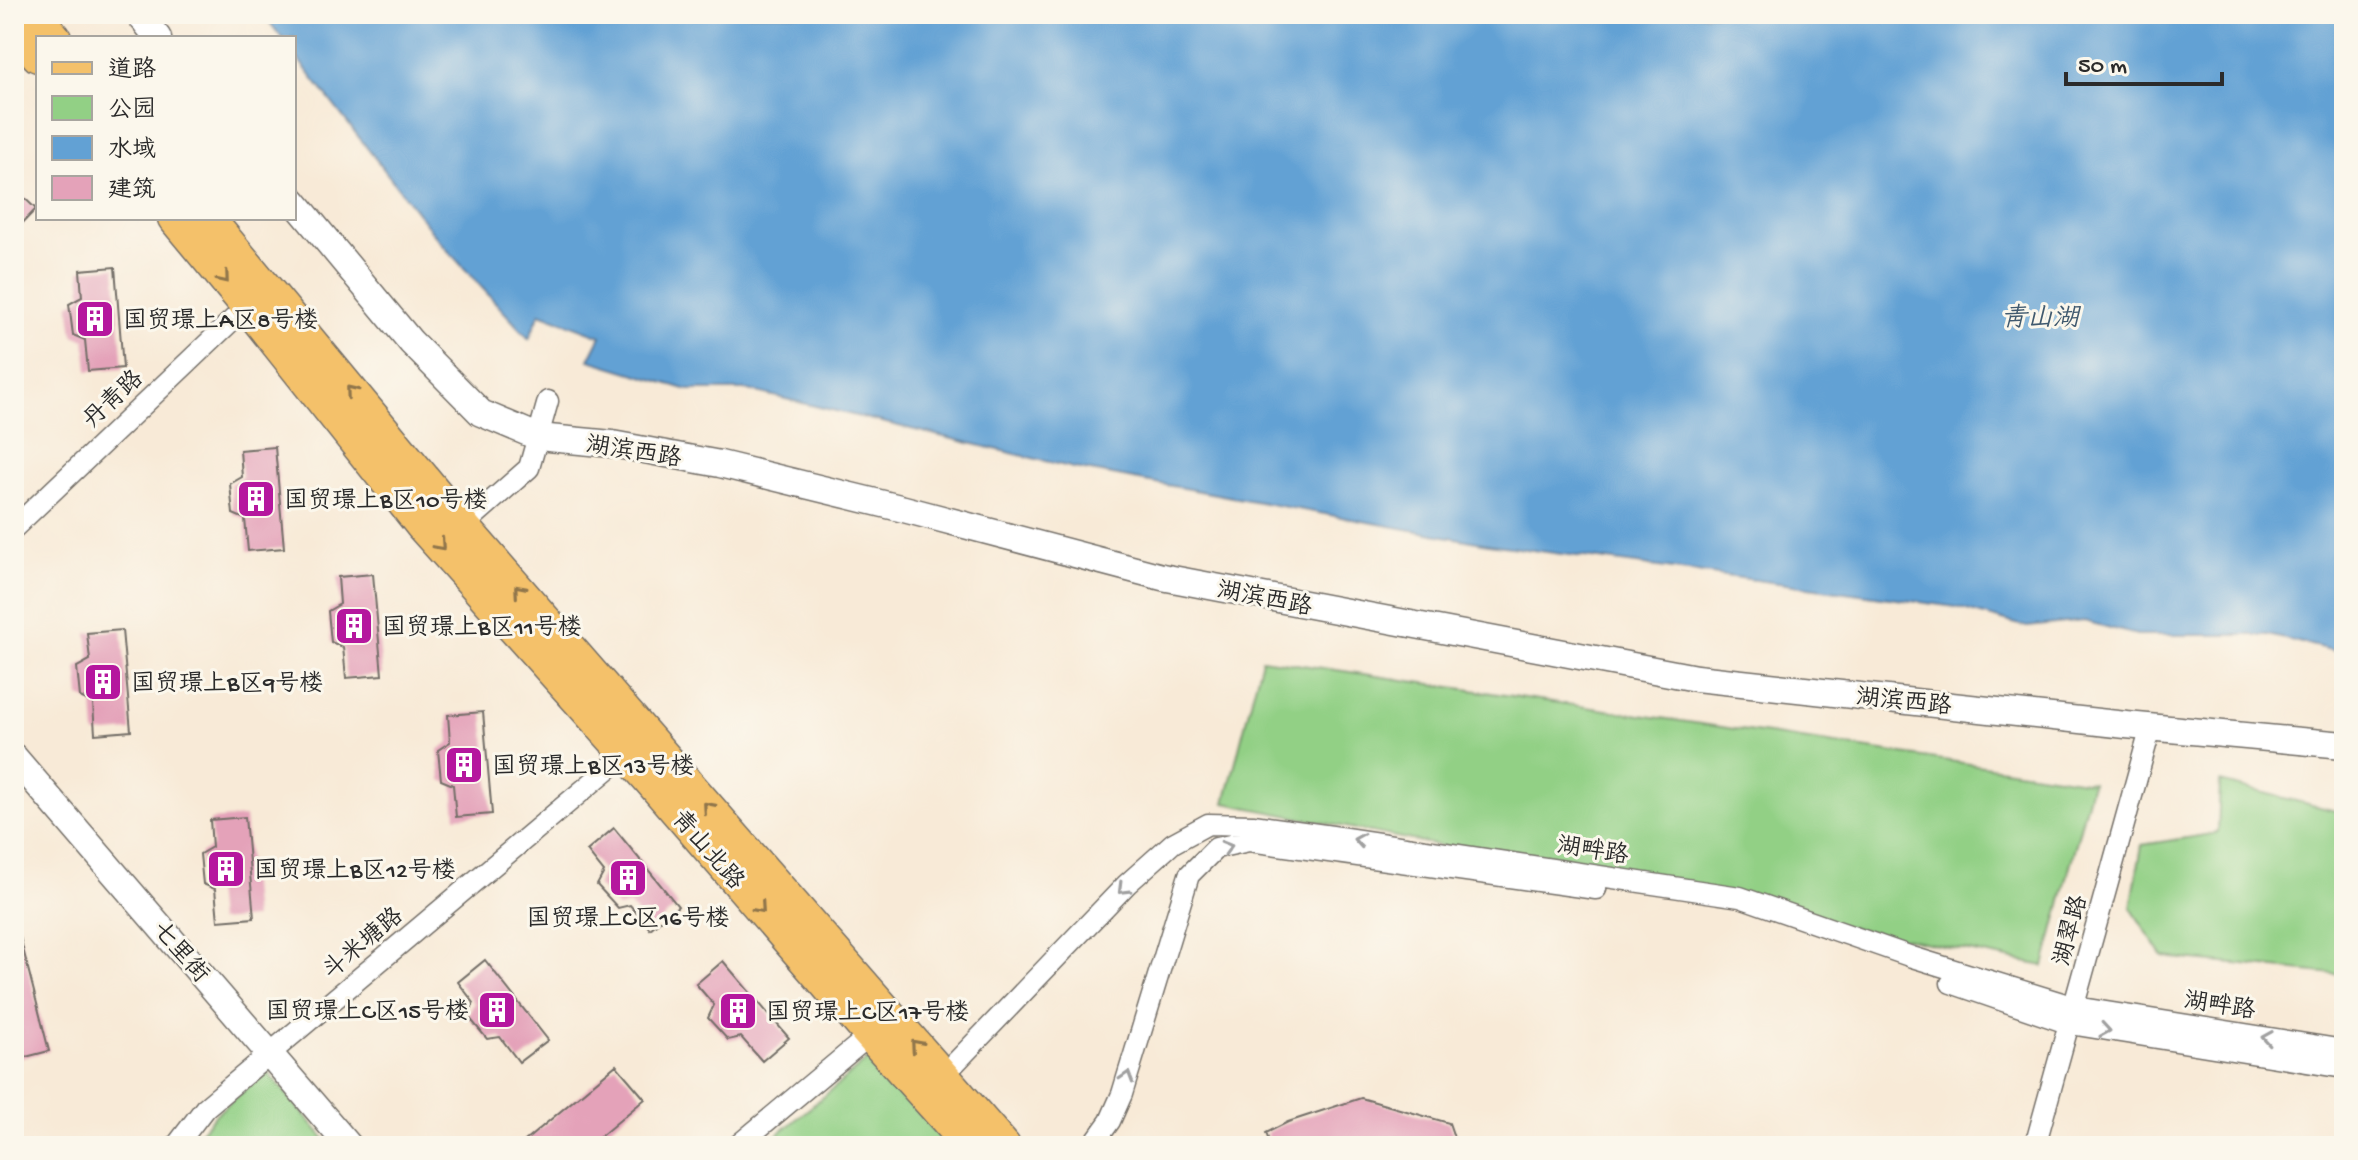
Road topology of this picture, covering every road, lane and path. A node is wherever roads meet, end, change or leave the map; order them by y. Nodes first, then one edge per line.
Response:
1 (35, 14) edge
2 (139, 14) edge
3 (14, 28) edge
4 (53, 36) edge
5 (156, 36) edge
6 (36, 54) edge
7 (296, 203) edge
8 (176, 220) edge
9 (210, 220) edge
10 (247, 306) junction
11 (548, 401) dead end
12 (538, 437) junction
13 (463, 526) junction
14 (14, 528) edge
15 (2151, 727) junction
16 (2344, 745) edge
17 (626, 754) junction
18 (14, 757) edge
19 (2072, 1016) junction
20 (870, 1035) junction
21 (2344, 1050) edge
22 (270, 1054) junction
23 (2344, 1068) edge
24 (934, 1086) junction
25 (176, 1146) edge
26 (349, 1146) edge
27 (737, 1146) edge
28 (970, 1146) edge
29 (1004, 1146) edge
30 (1092, 1146) edge
31 (2035, 1146) edge

1 - 4 main road
2 - 5 street
3 - 6 main road
7 - 12 street, 湖滨西路
8 -> 10 main road, 青山北路
13 -> 9 main road, 青山北路
10 - 14 street, 丹青路
10 -> 17 main road, 青山北路
11 - 12 street
12 - 13 street
12 - 15 street, 湖滨西路
24 -> 13 main road, 青山北路
15 - 16 street, 湖滨西路
15 - 19 street, 湖翠路
17 -> 20 main road, 青山北路
17 - 22 street, 斗米塘路
18 - 22 street, 七里街
21 -> 19 street, 湖畔路
19 -> 23 street, 湖畔路
19 -> 24 street, 湖畔路
30 -> 19 street, 湖畔路
19 - 31 street, 湖翠路
20 - 24 main road, 青山北路
20 - 27 street
22 - 25 street, 斗米塘路
22 - 26 street, 七里街
24 - 28 main road, 青山北路
24 - 29 main road, 青山北路

